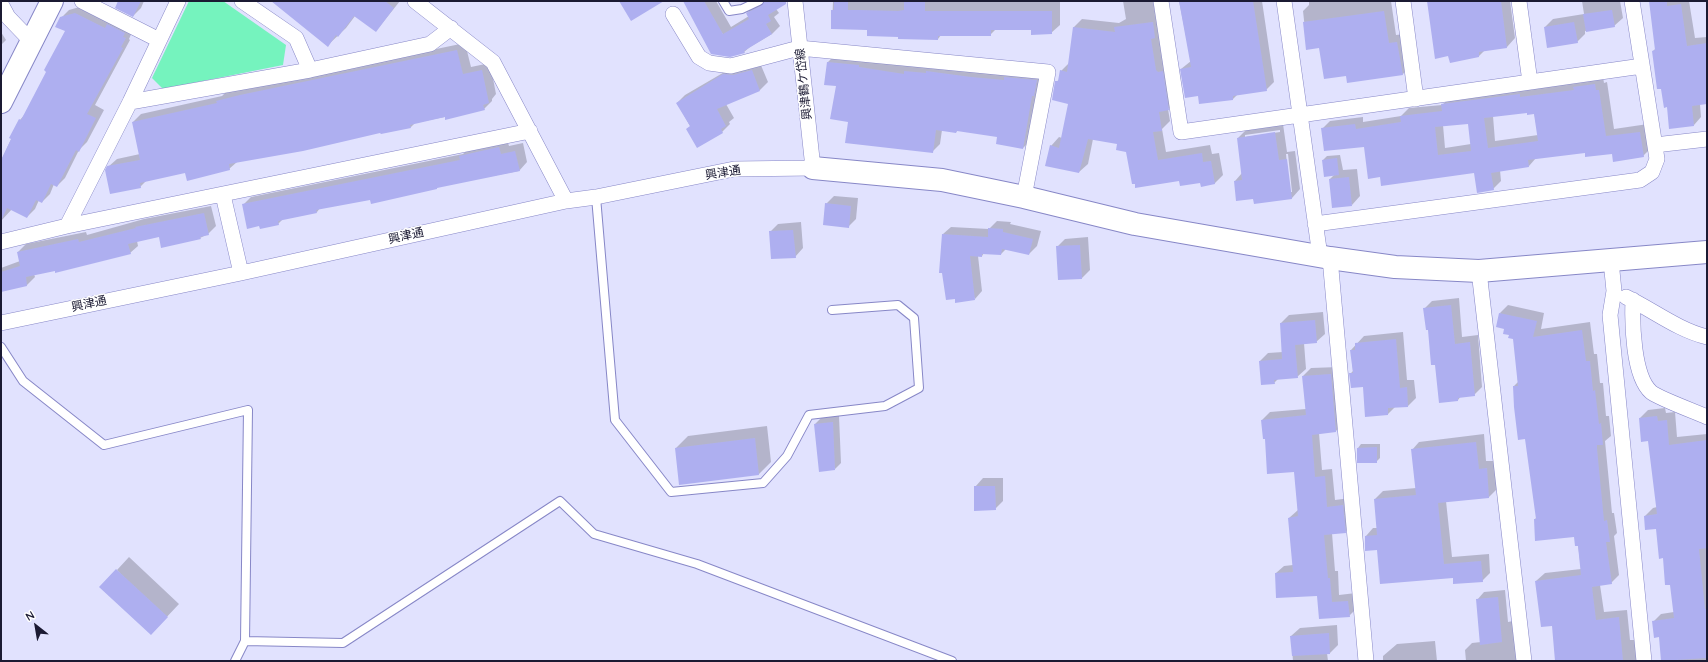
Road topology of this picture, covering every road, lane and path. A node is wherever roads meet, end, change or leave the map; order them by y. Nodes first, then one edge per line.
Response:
1 (52, 1) edge
2 (82, 1) edge
3 (178, 1) edge
4 (242, 1) edge
5 (415, 1) edge
6 (722, 1) edge
7 (759, 1) edge
8 (795, 1) edge
9 (1161, 1) edge
10 (1284, 1) edge
11 (1403, 1) edge
12 (1519, 1) edge
13 (1632, 1) edge
14 (1, 4) edge
15 (673, 14) dead end
16 (451, 28) junction
17 (159, 40) junction
18 (31, 41) junction
19 (799, 48) junction
20 (1642, 66) junction
21 (310, 70) junction
22 (1530, 82) junction
23 (1416, 98) junction
24 (1, 102) edge
25 (130, 102) junction
26 (1299, 114) junction
27 (530, 131) junction
28 (1707, 139) edge
29 (1655, 145) junction
30 (813, 168) junction
31 (223, 195) junction
32 (596, 197) junction
33 (1024, 197) junction
34 (566, 201) junction
35 (1315, 224) junction
36 (67, 226) junction
37 (1, 242) edge
38 (1707, 252) edge
39 (1325, 257) junction
40 (1611, 261) junction
41 (1478, 271) junction
42 (241, 273) junction
43 (1614, 291) junction
44 (1633, 300) junction
45 (832, 310) dead end
46 (1, 322) edge
47 (1707, 337) edge
48 (1, 347) edge
49 (1707, 417) edge
50 (245, 641) junction
51 (235, 661) edge
52 (952, 661) edge
53 (1366, 661) edge
54 (1524, 661) edge
55 (1644, 661) edge

1 - 18 street
2 - 17 street
3 - 17 street
4 - 21 street
5 - 16 street
6 - 7 lane
8 - 19 street, 興津鶴ケ岱線
9 - 26 street
10 - 26 street
11 - 23 street
12 - 22 street
13 - 20 street
14 - 18 street
15 - 19 street
16 - 21 street
16 - 27 street
17 - 25 street
18 - 24 street
19 - 30 street, 興津鶴ケ岱線
19 - 33 street
20 - 22 street
20 - 29 street
21 - 25 street
22 - 23 street
23 - 26 street
25 - 36 street
26 - 35 street
27 - 31 street
27 - 34 street
28 - 29 street
29 - 35 street
30 - 32 street, 興津通
30 - 33 street
31 - 36 street
31 - 42 street
32 - 34 street, 興津通
32 - 45 lane
33 - 39 street
34 - 42 street, 興津通
35 - 39 street
36 - 37 street
38 - 40 street
39 - 41 street
39 - 53 street
40 - 41 street
40 - 43 street
41 - 54 street
42 - 46 street, 興津通
43 - 44 street
43 - 55 street
44 - 47 street
44 - 49 street
48 - 50 lane
50 - 51 lane
50 - 52 lane

